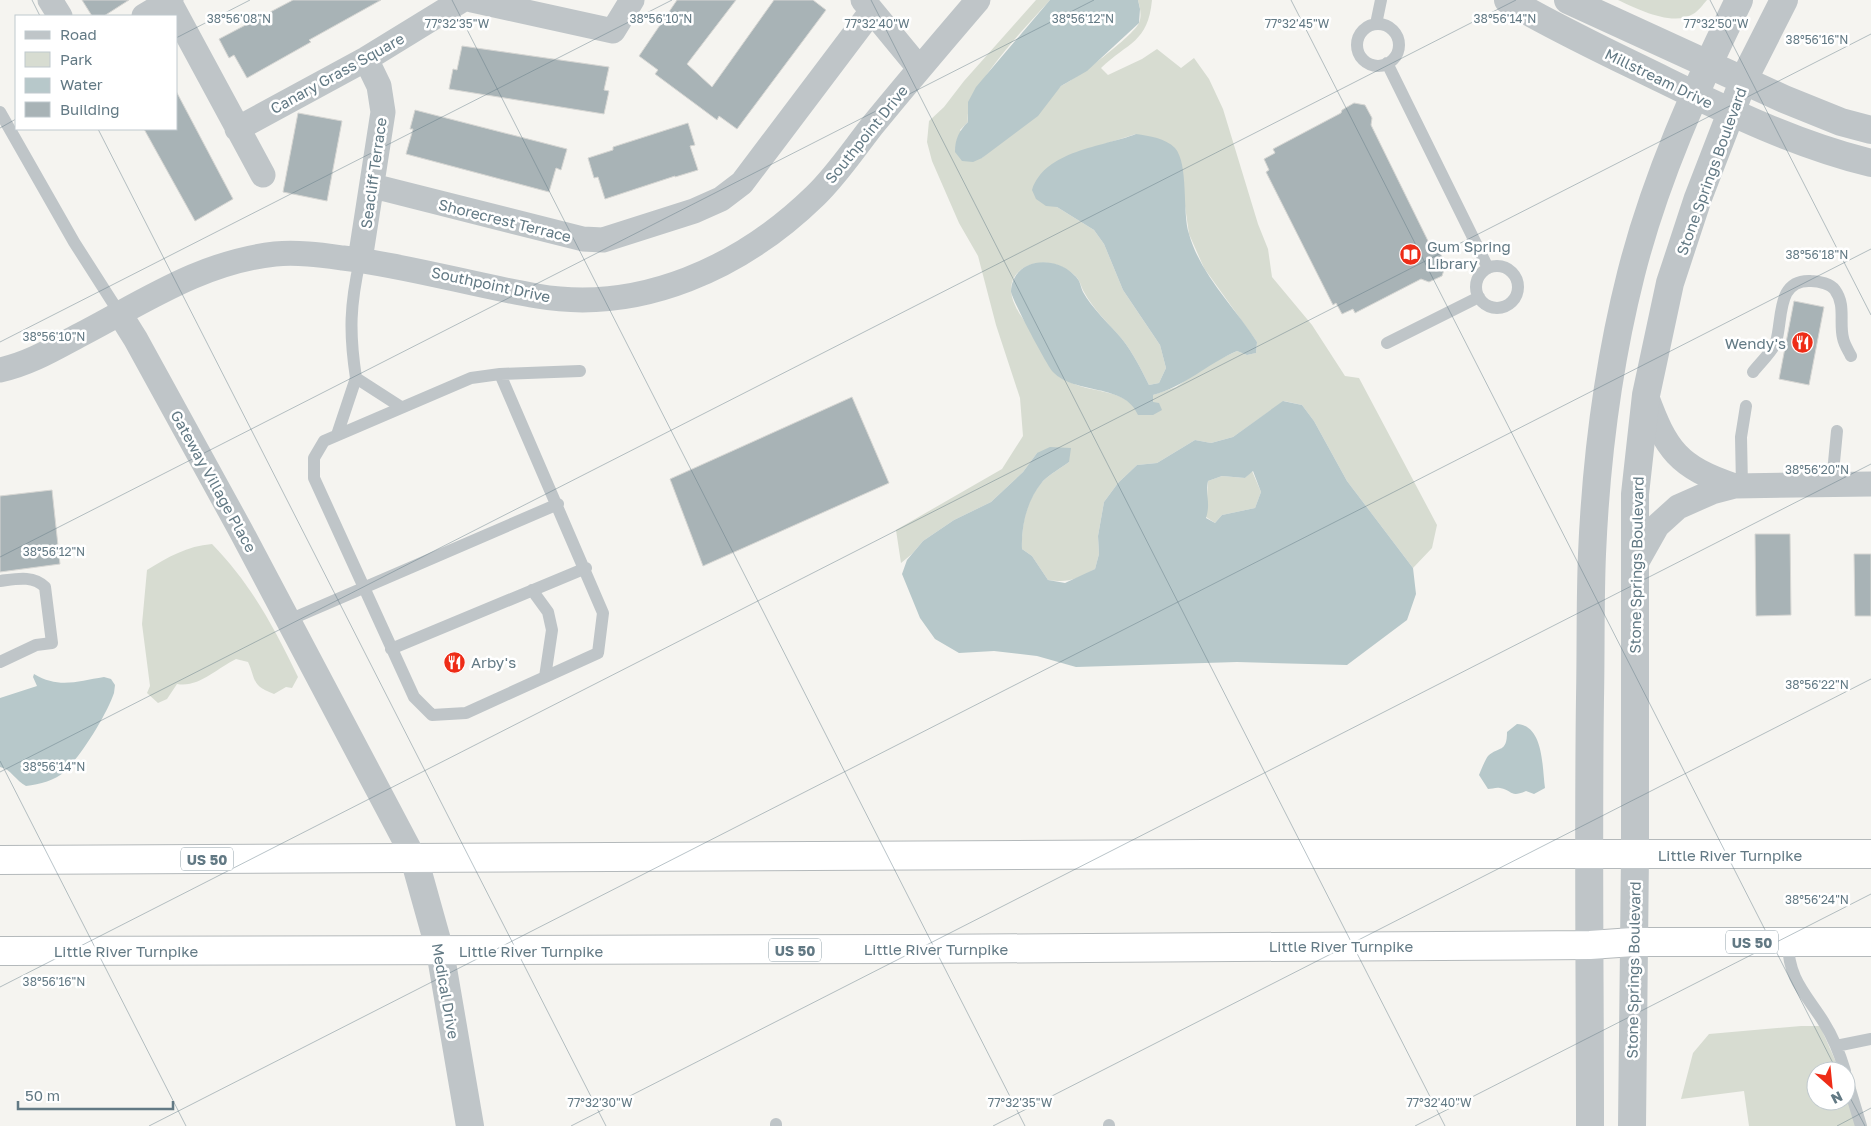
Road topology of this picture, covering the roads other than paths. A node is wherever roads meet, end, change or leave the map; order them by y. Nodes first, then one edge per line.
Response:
1 (50, 0) edge
2 (462, 0) edge
3 (472, 0) edge
4 (632, 0) edge
5 (978, 0) edge
6 (1381, 0) edge
7 (1508, 0) edge
8 (1568, 0) edge
9 (1739, 0) edge
10 (1784, 0) edge
11 (170, 1) edge
12 (867, 6) edge
13 (59, 15) edge
14 (146, 15) edge
15 (177, 15) edge
16 (178, 17) edge
17 (1376, 24) junction
18 (366, 60) junction
19 (1708, 63) junction
20 (1387, 64) junction
21 (919, 68) junction
22 (1744, 79) junction
23 (1695, 95) junction
24 (0, 112) edge
25 (1731, 113) junction
26 (236, 129) junction
27 (1871, 130) edge
28 (1871, 163) edge
29 (263, 175) dead end
30 (373, 186) junction
31 (360, 260) junction
32 (1488, 268) junction
33 (1479, 297) junction
34 (120, 314) junction
35 (1386, 343) dead end
36 (1851, 356) dead end
37 (0, 370) edge
38 (580, 371) dead end
39 (1753, 372) dead end
40 (500, 374) junction
41 (356, 378) junction
42 (1646, 395) junction
43 (1746, 406) dead end
44 (401, 407) junction
45 (1837, 431) dead end
46 (337, 435) junction
47 (1832, 484) junction
48 (1871, 484) edge
49 (1738, 486) junction
50 (558, 504) junction
51 (1635, 565) junction
52 (586, 568) junction
53 (0, 581) edge
54 (364, 588) junction
55 (532, 590) junction
56 (289, 620) junction
57 (391, 649) junction
58 (0, 662) edge
59 (545, 677) junction
60 (1588, 854) junction
61 (1871, 854) edge
62 (1635, 855) junction
63 (414, 858) junction
64 (0, 860) edge
65 (1634, 942) junction
66 (1788, 942) junction
67 (1871, 942) edge
68 (1590, 945) junction
69 (0, 951) edge
70 (440, 951) junction
71 (1871, 1039) edge
72 (1836, 1046) junction
73 (1841, 1061) edge
74 (1856, 1109) edge
75 (470, 1126) edge
76 (1590, 1126) edge
77 (1632, 1126) edge
78 (1861, 1126) edge

1 - 13 street
2 - 18 street, Canary Grass Square
3 - 4 street
5 - 21 street, Southpoint Drive
6 - 17 lane
7 - 23 street, Millstream Drive
8 - 19 street
9 - 19 street
10 - 22 street, Stone Springs Boulevard
11 - 14 street
11 - 15 street
12 - 21 street
12 - 30 street, Shorecrest Terrace
16 - 26 street
17 - 20 lane
17 - 20 lane
18 - 26 street, Canary Grass Square
18 - 30 street, Seacliff Terrace
19 - 22 street
19 - 23 street
20 - 32 lane
21 - 31 street, Southpoint Drive
22 - 25 street, Stone Springs Boulevard
22 - 27 street
23 - 25 street, Millstream Drive
23 - 60 street
24 - 34 lane, Gateway Village Place
25 - 28 street, Millstream Drive
25 - 42 street, Stone Springs Boulevard
26 - 29 street
30 - 31 street, Seacliff Terrace
31 - 34 street, Southpoint Drive
31 - 41 lane
32 - 33 lane
32 - 33 lane
33 - 35 lane
34 - 37 street, Southpoint Drive
34 - 56 street, Gateway Village Place
36 - 39 lane
38 - 40 lane
40 - 44 lane
40 - 50 lane
41 - 44 lane
41 - 46 lane
42 - 49 street
42 - 51 street, Stone Springs Boulevard
43 - 49 lane
44 - 46 lane
45 - 47 lane
46 - 54 lane
47 - 48 street
47 - 49 street
49 - 51 street
50 - 52 lane
50 - 54 lane
51 - 62 street, Stone Springs Boulevard
52 - 55 lane
52 - 59 lane
53 - 58 lane
54 - 56 lane
54 - 57 lane
55 - 57 lane
55 - 59 lane
56 - 63 street, Gateway Village Place
57 - 59 lane
60 - 62 highway, Little River Turnpike / US 50
60 - 63 highway, Little River Turnpike / US 50
60 - 68 street
61 - 62 highway, Little River Turnpike / US 50
62 - 65 street, Stone Springs Boulevard
63 - 64 highway, Little River Turnpike / US 50
63 - 70 street, Medical Drive
65 - 66 highway, Little River Turnpike / US 50
65 - 68 highway, Little River Turnpike / US 50
65 - 77 street, Stone Springs Boulevard
66 - 67 highway, Little River Turnpike / US 50
66 - 72 lane
68 - 70 highway, Little River Turnpike / US 50
68 - 76 street
69 - 70 highway, Little River Turnpike / US 50
70 - 75 street, Medical Drive
71 - 72 lane
72 - 73 lane
74 - 78 lane

